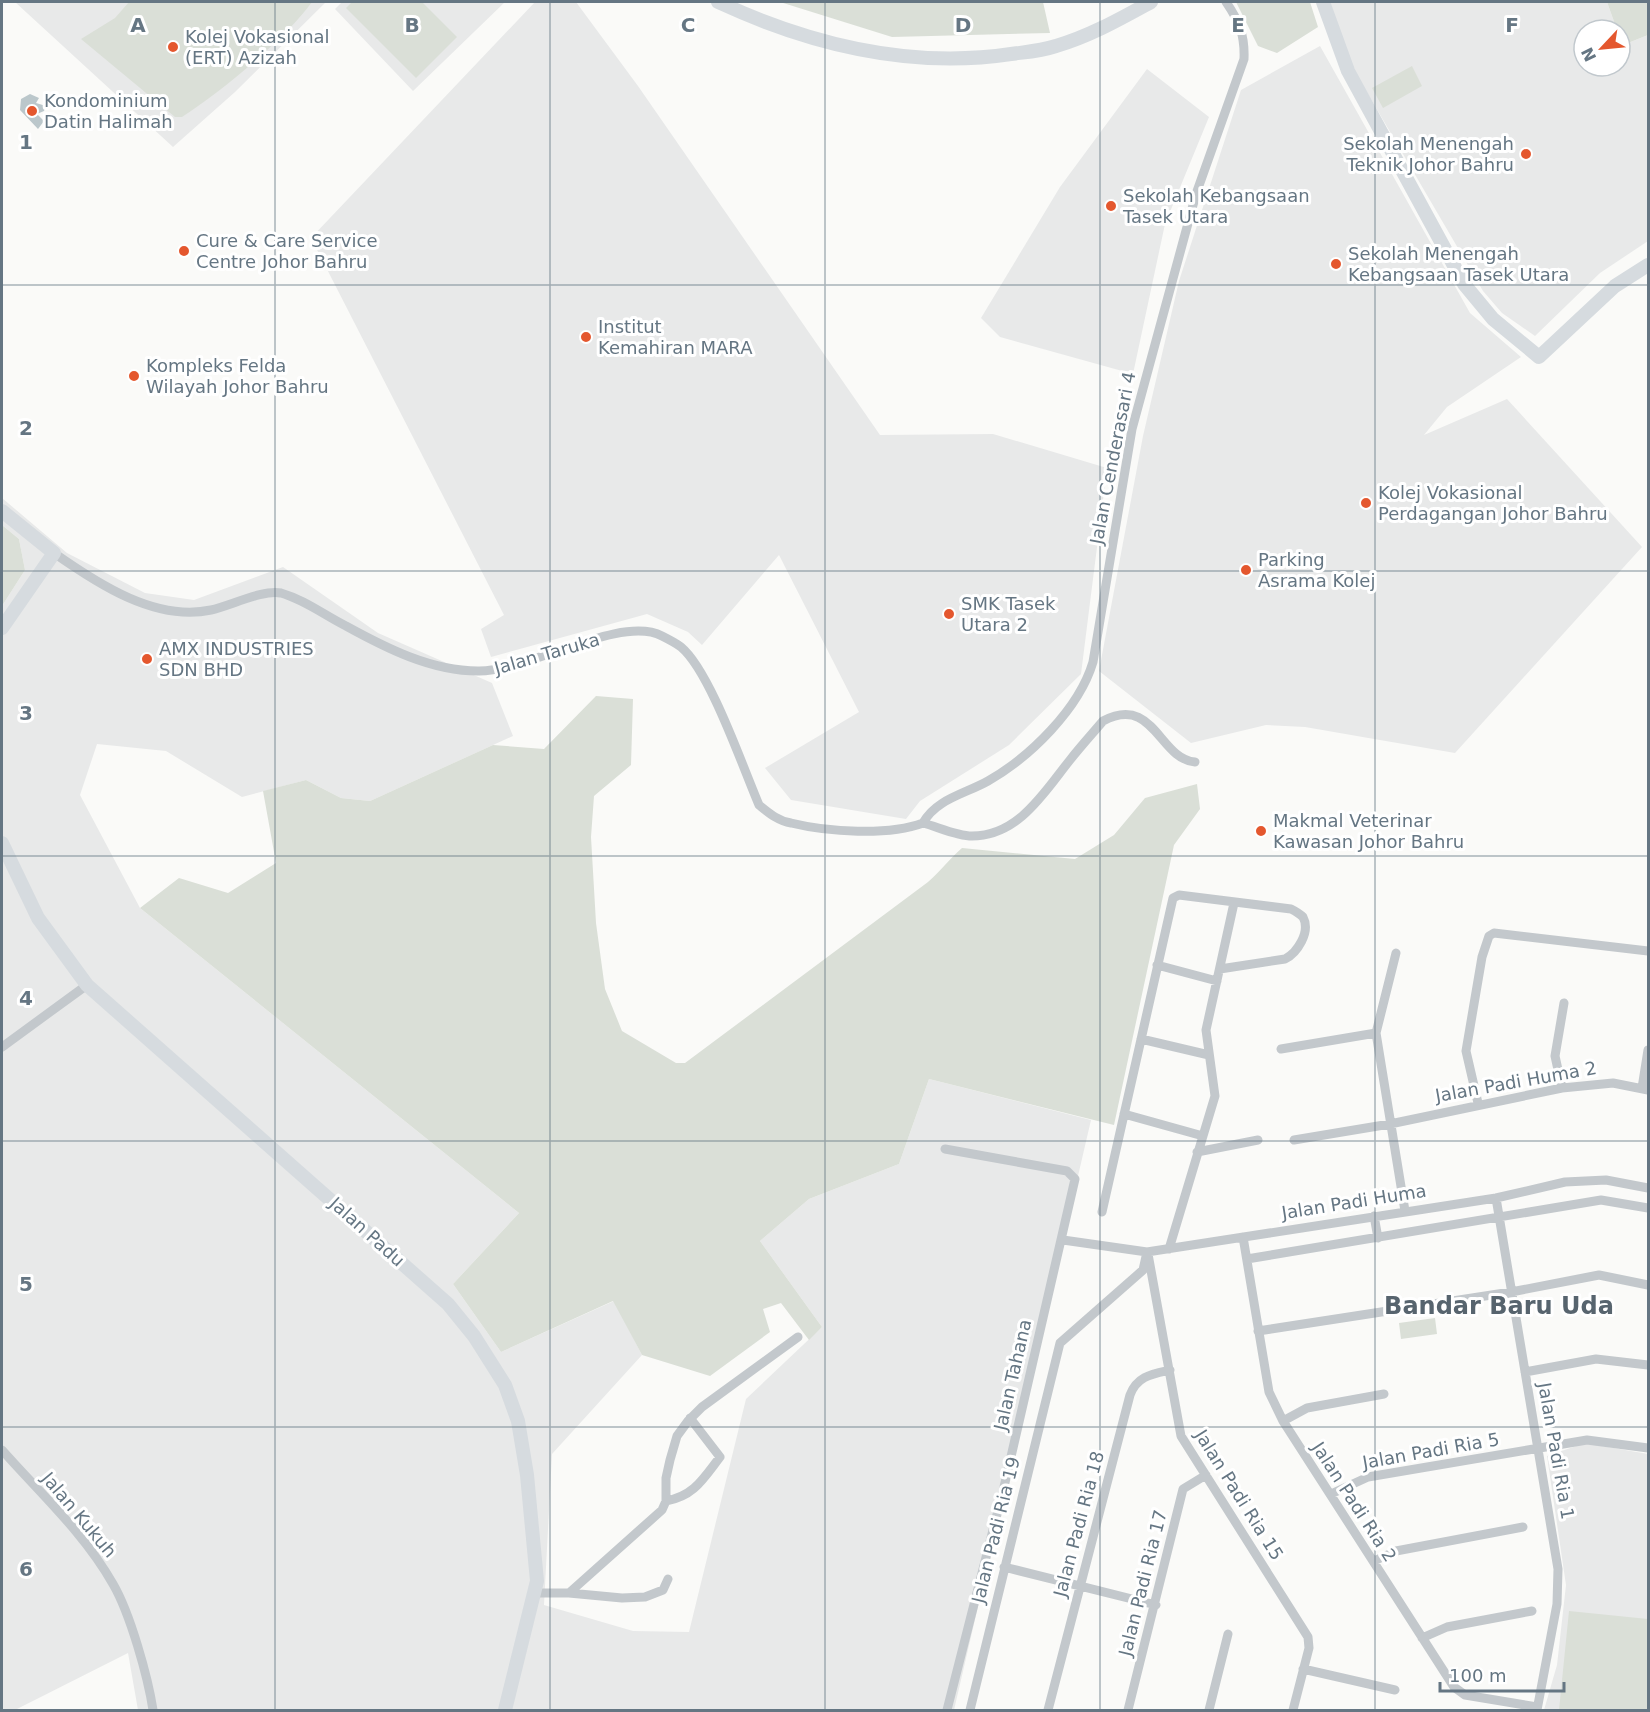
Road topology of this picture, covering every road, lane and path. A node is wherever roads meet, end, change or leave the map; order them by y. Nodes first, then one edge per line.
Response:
1 (718, 2) edge
2 (1151, 2) edge
3 (1226, 2) edge
4 (1323, 2) edge
5 (1648, 265) edge
6 (2, 511) edge
7 (54, 553) junction
8 (2, 628) edge
9 (1194, 762) dead end
10 (923, 823) junction
11 (2, 843) edge
12 (1234, 903) junction
13 (1648, 951) edge
14 (1395, 953) dead end
15 (1157, 965) junction
16 (1220, 969) junction
17 (1217, 981) junction
18 (87, 985) junction
19 (1563, 1003) dead end
20 (1376, 1033) junction
21 (1141, 1039) junction
22 (2, 1047) edge
23 (1281, 1050) dead end
24 (1648, 1050) edge
25 (1209, 1055) junction
26 (1562, 1088) junction
27 (1645, 1089) edge
28 (1478, 1103) junction
29 (1124, 1114) junction
30 (1390, 1124) junction
31 (1203, 1136) junction
32 (1258, 1140) dead end
33 (1294, 1140) dead end
34 (945, 1149) dead end
35 (1197, 1152) junction
36 (1648, 1188) edge
37 (1496, 1198) junction
38 (1648, 1208) edge
39 (1405, 1211) junction
40 (1102, 1212) dead end
41 (1374, 1215) junction
42 (1499, 1218) junction
43 (1243, 1236) junction
44 (1378, 1238) junction
45 (1063, 1240) junction
46 (1169, 1249) junction
47 (1148, 1252) junction
48 (1247, 1259) junction
49 (1648, 1285) edge
50 (1511, 1293) junction
51 (1258, 1331) junction
52 (798, 1337) dead end
53 (1648, 1365) edge
54 (1170, 1370) junction
55 (1525, 1372) junction
56 (1384, 1394) dead end
57 (690, 1418) junction
58 (1283, 1421) junction
59 (1648, 1448) edge
60 (2, 1450) edge
61 (1539, 1450) junction
62 (1206, 1475) junction
63 (1331, 1494) junction
64 (666, 1501) junction
65 (1523, 1527) dead end
66 (1374, 1561) junction
67 (1004, 1567) junction
68 (668, 1579) dead end
69 (1080, 1586) junction
70 (535, 1593) junction
71 (569, 1593) junction
72 (1156, 1605) junction
73 (1532, 1611) dead end
74 (1228, 1634) dead end
75 (1422, 1638) junction
76 (1303, 1669) junction
77 (1395, 1690) dead end
78 (1537, 1709) edge
79 (153, 1710) edge
80 (505, 1710) edge
81 (947, 1710) edge
82 (970, 1710) edge
83 (1048, 1710) edge
84 (1128, 1710) edge
85 (1209, 1710) edge
86 (1293, 1710) edge

1 - 2 street
3 - 10 street, Jalan Cenderasari 4
4 - 5 street
6 - 7 street, Jalan Taruka
7 - 8 street
7 - 10 street, Jalan Taruka
9 - 10 street
11 - 18 street, Jalan Padu
12 - 15 street
12 - 16 street
12 - 16 street
13 - 28 street
14 - 20 street
15 - 17 street
15 - 21 street
16 - 17 street
17 - 25 street
18 - 22 street
18 - 70 street, Jalan Padu
19 - 26 street
20 - 23 street
20 - 30 street
21 - 25 street
21 - 29 street
24 - 27 street
25 - 31 street
26 - 27 street, Jalan Padi Huma 2
26 - 28 street, Jalan Padi Huma 2
28 - 30 street, Jalan Padi Huma 2
29 - 31 street
29 - 40 street
30 - 33 street, Jalan Padi Huma 2
30 - 39 street
31 - 35 street
32 - 35 street
34 - 45 street, Jalan Tahana
35 - 46 street
36 - 37 street, Jalan Padi Huma
37 - 39 street, Jalan Padi Huma
37 - 42 street, Jalan Padi Ria 1
38 - 42 street
39 - 41 street, Jalan Padi Huma
41 - 43 street, Jalan Padi Huma
41 - 44 street
42 - 44 street
42 - 50 street, Jalan Padi Ria 1
43 - 46 street, Jalan Padi Huma
43 - 48 street, Jalan Padi Ria 2
44 - 48 street
45 - 47 street, Jalan Padi Huma
45 - 81 street, Jalan Tahana
46 - 47 street, Jalan Padi Huma
47 - 54 street, Jalan Padi Ria 15
47 - 67 street, Jalan Padi Ria 19
48 - 51 street, Jalan Padi Ria 2
49 - 50 street
50 - 51 street
50 - 55 street, Jalan Padi Ria 1
51 - 58 street, Jalan Padi Ria 2
52 - 57 street
53 - 55 street
54 - 62 street, Jalan Padi Ria 15
54 - 69 street, Jalan Padi Ria 18
55 - 61 street, Jalan Padi Ria 1
56 - 58 street
57 - 64 street
57 - 64 street
58 - 63 street, Jalan Padi Ria 2
59 - 61 street, Jalan Padi Ria 5
60 - 79 street, Jalan Kukuh
61 - 63 street, Jalan Padi Ria 5
61 - 78 street, Jalan Padi Ria 1
62 - 72 street, Jalan Padi Ria 17
62 - 76 street, Jalan Padi Ria 15
63 - 66 street, Jalan Padi Ria 2
64 - 71 street
65 - 66 street
66 - 75 street, Jalan Padi Ria 2
67 - 69 street
67 - 82 street, Jalan Padi Ria 19
68 - 71 street
69 - 72 street
69 - 83 street, Jalan Padi Ria 18
70 - 71 street
70 - 80 street, Jalan Padu
72 - 84 street, Jalan Padi Ria 17
73 - 75 street
74 - 85 street
75 - 78 street, Jalan Padi Ria 2
76 - 77 street
76 - 86 street, Jalan Padi Ria 15

